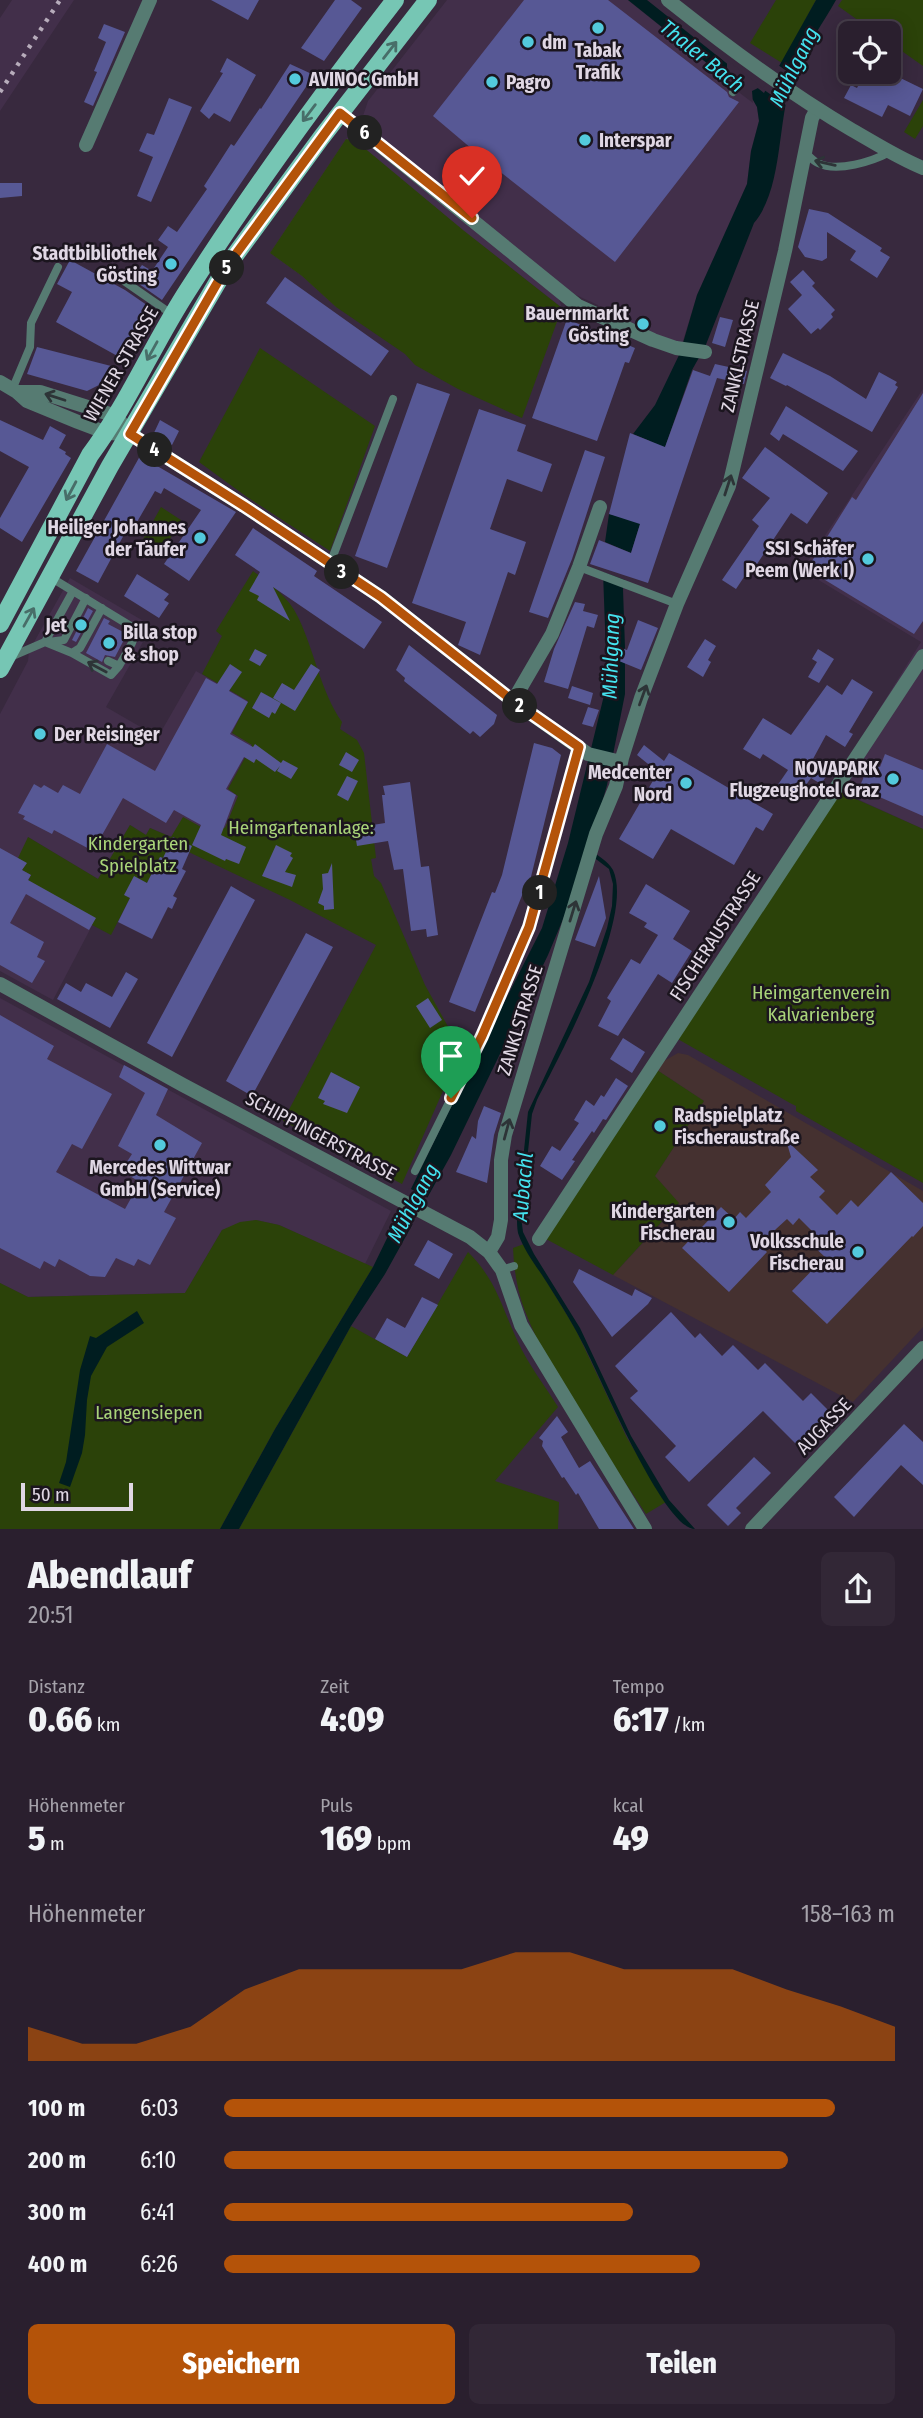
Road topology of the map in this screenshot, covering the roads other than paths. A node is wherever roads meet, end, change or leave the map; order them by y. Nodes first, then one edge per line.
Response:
1 (149, 0) edge
2 (395, 0) edge
3 (428, 0) edge
4 (668, 0) edge
5 (817, 109) junction
6 (340, 113) junction
7 (86, 145) dead end
8 (805, 152) junction
9 (890, 152) junction
10 (923, 168) edge
11 (58, 267) dead end
12 (121, 279) dead end
13 (173, 315) junction
14 (705, 352) dead end
15 (10, 388) edge
16 (393, 399) dead end
17 (379, 404) dead end
18 (389, 411) junction
19 (116, 416) junction
20 (107, 433) junction
21 (130, 434) junction
22 (600, 507) dead end
23 (330, 564) junction
24 (579, 567) junction
25 (50, 577) junction
26 (73, 591) junction
27 (86, 598) junction
28 (677, 604) junction
29 (102, 608) junction
30 (0, 624) edge
31 (137, 629) junction
32 (147, 636) dead end
33 (45, 642) junction
34 (80, 651) junction
35 (923, 656) edge
36 (108, 661) dead end
37 (3, 664) edge
38 (119, 666) junction
39 (513, 701) junction
40 (584, 750) junction
41 (618, 761) junction
42 (0, 984) edge
43 (415, 1171) dead end
44 (539, 1239) dead end
45 (489, 1252) junction
46 (923, 1348) edge
47 (645, 1529) edge
48 (752, 1529) edge

1 - 7 street
2 -> 13 main road, WIENER STRASSE
6 -> 3 main road
4 - 5 street
5 - 8 street, ZANKLSTRASSE
5 - 9 street
6 - 14 street, ZANKLSTRASSE
6 - 21 main road
9 -> 8 lane
28 -> 8 street, ZANKLSTRASSE
9 - 10 street
11 - 15 lane
12 - 13 lane
13 -> 19 main road, WIENER STRASSE
19 -> 15 street
15 - 20 street
16 - 18 lane
17 - 18 lane
18 - 23 lane
19 - 20 main road, WIENER STRASSE
19 - 21 street
20 - 21 street
20 -> 30 main road, WIENER STRASSE
21 - 23 street
21 - 25 main road
22 - 24 street
23 - 39 street
24 - 28 lane
24 - 39 street
25 - 26 lane
37 -> 25 main road
26 - 27 lane
26 - 33 lane
27 - 29 lane
27 - 33 lane
41 -> 28 street, ZANKLSTRASSE
29 - 31 lane
29 - 34 lane
31 - 32 lane
31 - 38 lane
33 - 34 lane
33 - 37 lane
38 -> 34 lane
35 - 44 street, FISCHERAUSTRASSE
36 - 38 lane
39 - 40 street
40 - 41 street
40 - 43 lane, ZANKLSTRASSE
45 -> 41 street, ZANKLSTRASSE
42 - 45 street, SCHIPPINGERSTRASSE
45 - 47 street, SCHIPPINGERSTRASSE
46 - 48 street, AUGASSE

